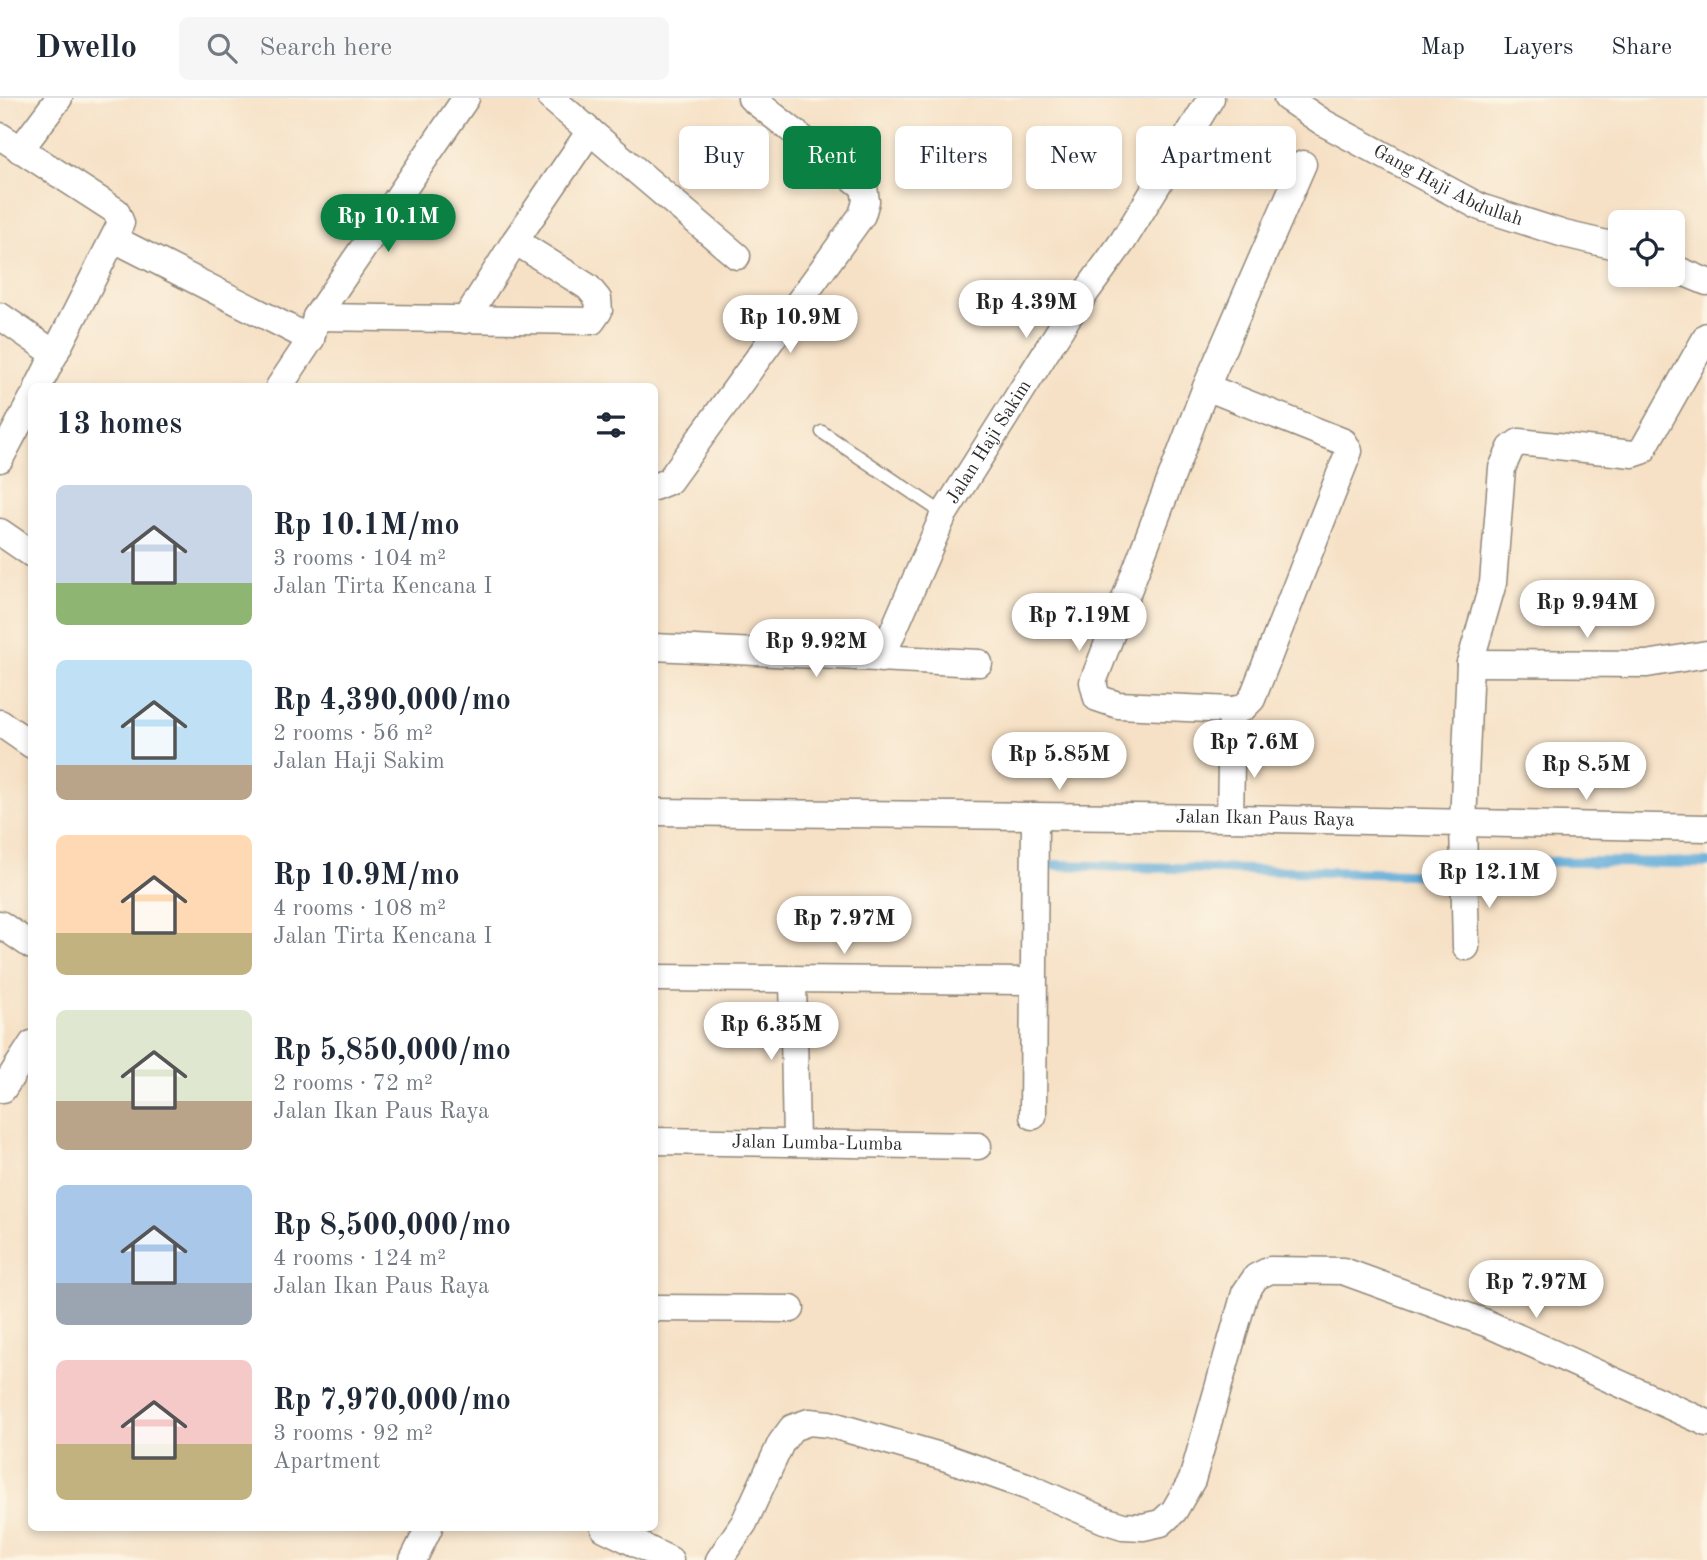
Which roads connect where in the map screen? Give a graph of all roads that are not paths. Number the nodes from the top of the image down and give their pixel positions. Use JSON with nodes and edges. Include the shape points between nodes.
{"nodes":[{"id":1,"x":59,"y":98,"type":"edge"},
{"id":2,"x":466,"y":98,"type":"edge"},
{"id":3,"x":551,"y":98,"type":"edge"},
{"id":4,"x":751,"y":98,"type":"edge"},
{"id":5,"x":1211,"y":98,"type":"edge"},
{"id":6,"x":1287,"y":98,"type":"edge"},
{"id":7,"x":590,"y":131,"type":"junction"},
{"id":8,"x":10,"y":143,"type":"edge"},
{"id":9,"x":1303,"y":164,"type":"dead end"},
{"id":10,"x":114,"y":239,"type":"junction"},
{"id":11,"x":515,"y":241,"type":"junction"},
{"id":12,"x":1608,"y":244,"type":"edge"},
{"id":13,"x":737,"y":256,"type":"dead end"},
{"id":14,"x":1685,"y":273,"type":"edge"},
{"id":15,"x":1707,"y":282,"type":"edge"},
{"id":16,"x":0,"y":316,"type":"edge"},
{"id":17,"x":465,"y":320,"type":"junction"},
{"id":18,"x":313,"y":328,"type":"junction"},
{"id":19,"x":1707,"y":336,"type":"edge"},
{"id":20,"x":55,"y":354,"type":"junction"},
{"id":21,"x":40,"y":383,"type":"edge"},
{"id":22,"x":281,"y":383,"type":"edge"},
{"id":23,"x":1206,"y":387,"type":"junction"},
{"id":24,"x":28,"y":406,"type":"edge"},
{"id":25,"x":822,"y":432,"type":"dead end"},
{"id":26,"x":0,"y":459,"type":"edge"},
{"id":27,"x":658,"y":485,"type":"edge"},
{"id":28,"x":944,"y":514,"type":"junction"},
{"id":29,"x":0,"y":532,"type":"edge"},
{"id":30,"x":28,"y":551,"type":"edge"},
{"id":31,"x":658,"y":648,"type":"edge"},
{"id":32,"x":1707,"y":654,"type":"edge"},
{"id":33,"x":881,"y":659,"type":"junction"},
{"id":34,"x":979,"y":663,"type":"dead end"},
{"id":35,"x":1471,"y":663,"type":"junction"},
{"id":36,"x":1232,"y":710,"type":"junction"},
{"id":37,"x":0,"y":723,"type":"edge"},
{"id":38,"x":28,"y":742,"type":"edge"},
{"id":39,"x":658,"y":812,"type":"edge"},
{"id":40,"x":1035,"y":816,"type":"junction"},
{"id":41,"x":1230,"y":818,"type":"junction"},
{"id":42,"x":1707,"y":828,"type":"edge"},
{"id":43,"x":1464,"y":835,"type":"junction"},
{"id":44,"x":0,"y":924,"type":"edge"},
{"id":45,"x":28,"y":943,"type":"edge"},
{"id":46,"x":1466,"y":947,"type":"dead end"},
{"id":47,"x":658,"y":978,"type":"edge"},
{"id":48,"x":793,"y":979,"type":"junction"},
{"id":49,"x":1032,"y":981,"type":"junction"},
{"id":50,"x":28,"y":1050,"type":"edge"},
{"id":51,"x":0,"y":1089,"type":"edge"},
{"id":52,"x":1033,"y":1116,"type":"dead end"},
{"id":53,"x":658,"y":1142,"type":"edge"},
{"id":54,"x":796,"y":1143,"type":"junction"},
{"id":55,"x":978,"y":1146,"type":"dead end"},
{"id":56,"x":658,"y":1308,"type":"edge"},
{"id":57,"x":792,"y":1309,"type":"dead end"},
{"id":58,"x":1707,"y":1423,"type":"edge"},
{"id":59,"x":428,"y":1531,"type":"edge"},
{"id":60,"x":610,"y":1531,"type":"edge"},
{"id":61,"x":666,"y":1559,"type":"edge"},
{"id":62,"x":413,"y":1560,"type":"edge"},
{"id":63,"x":719,"y":1560,"type":"edge"}],
"edges":[{"from":1,"to":8,"type":"street"},
{"from":2,"to":18,"type":"street"},
{"from":3,"to":7,"type":"street"},
{"from":4,"to":27,"type":"street","via":[[864,187],[866,201],[862,215],[669,481]]},
{"from":5,"to":28,"type":"street","name":"Jalan Haji Sakim"},
{"from":6,"to":12,"type":"street","name":"Gang Haji Abdullah","via":[[1480,208]]},
{"from":7,"to":11,"type":"street"},
{"from":7,"to":13,"type":"street"},
{"from":8,"to":10,"type":"street","via":[[117,211],[121,223]]},
{"from":9,"to":23,"type":"street"},
{"from":10,"to":18,"type":"street"},
{"from":10,"to":20,"type":"street"},
{"from":11,"to":17,"type":"street"},
{"from":11,"to":17,"type":"street","via":[[588,287],[598,299],[599,311],[592,321]]},
{"from":14,"to":15,"type":"street"},
{"from":16,"to":20,"type":"street"},
{"from":17,"to":18,"type":"street"},
{"from":18,"to":22,"type":"street"},
{"from":19,"to":35,"type":"street","via":[[1642,452],[1519,442],[1511,448],[1502,468],[1493,583]]},
{"from":20,"to":21,"type":"street"},
{"from":23,"to":36,"type":"street","via":[[1344,442],[1349,451],[1252,699],[1243,708]]},
{"from":23,"to":36,"type":"street","via":[[1093,682],[1097,698],[1118,705]]},
{"from":24,"to":26,"type":"street"},
{"from":25,"to":28,"type":"lane"},
{"from":28,"to":33,"type":"street","name":"Jalan Haji Sakim"},
{"from":29,"to":30,"type":"street"},
{"from":31,"to":33,"type":"street"},
{"from":32,"to":35,"type":"street","via":[[1647,664]]},
{"from":33,"to":34,"type":"street"},
{"from":35,"to":43,"type":"street"},
{"from":36,"to":41,"type":"street"},
{"from":37,"to":38,"type":"street"},
{"from":39,"to":40,"type":"street","name":"Jalan Ikan Paus Raya"},
{"from":40,"to":41,"type":"street","name":"Jalan Ikan Paus Raya"},
{"from":40,"to":49,"type":"street"},
{"from":41,"to":43,"type":"street","name":"Jalan Ikan Paus Raya"},
{"from":42,"to":43,"type":"street","name":"Jalan Ikan Paus Raya"},
{"from":43,"to":46,"type":"street"},
{"from":44,"to":45,"type":"street"},
{"from":47,"to":48,"type":"street"},
{"from":48,"to":49,"type":"street"},
{"from":48,"to":54,"type":"street"},
{"from":49,"to":52,"type":"street"},
{"from":50,"to":51,"type":"street"},
{"from":53,"to":54,"type":"street","name":"Jalan Lumba-Lumba"},
{"from":54,"to":55,"type":"street","name":"Jalan Lumba-Lumba"},
{"from":56,"to":57,"type":"street"},
{"from":58,"to":63,"type":"street","via":[[1486,1323],[1343,1271],[1270,1270],[1256,1277],[1245,1293],[1192,1480],[1174,1511],[1161,1523],[1143,1527],[1104,1520],[947,1458],[809,1422],[792,1428],[781,1443],[744,1523]]},
{"from":59,"to":62,"type":"street"},
{"from":60,"to":61,"type":"street"}]}
